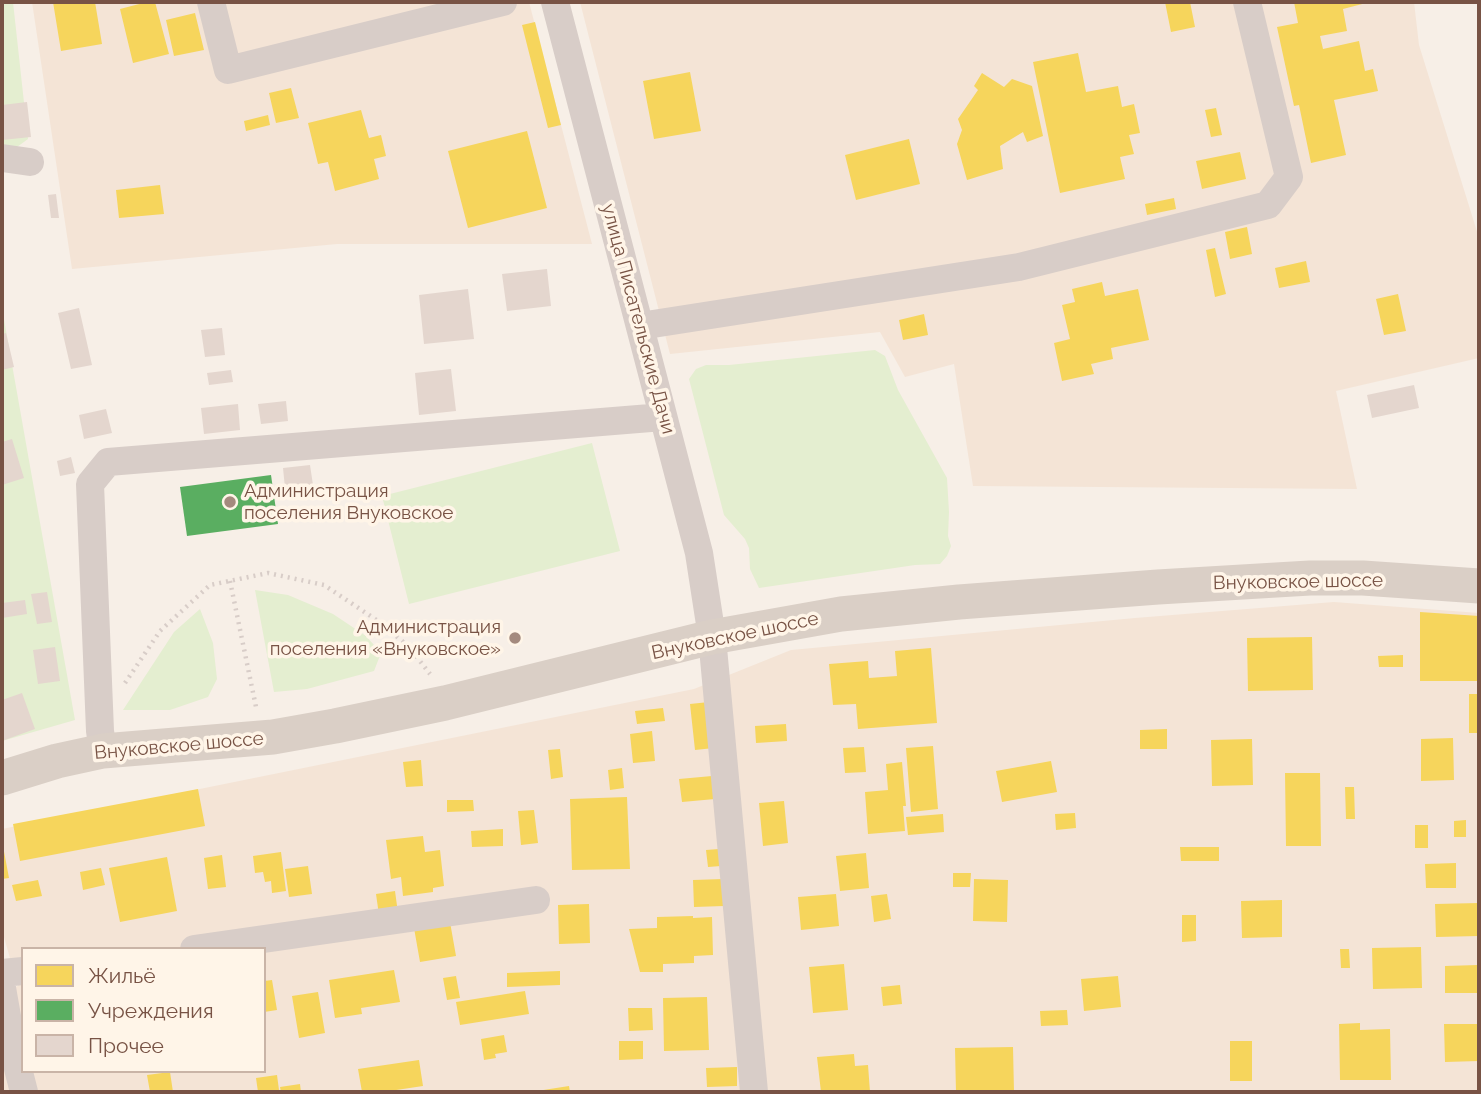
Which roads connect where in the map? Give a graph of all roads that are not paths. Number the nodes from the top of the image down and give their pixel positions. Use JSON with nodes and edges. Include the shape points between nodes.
{"nodes":[{"id":1,"x":211,"y":2,"type":"edge"},
{"id":2,"x":503,"y":2,"type":"edge"},
{"id":3,"x":555,"y":2,"type":"edge"},
{"id":4,"x":1247,"y":2,"type":"edge"},
{"id":5,"x":2,"y":158,"type":"edge"},
{"id":6,"x":30,"y":162,"type":"dead end"},
{"id":7,"x":640,"y":326,"type":"junction"},
{"id":8,"x":663,"y":417,"type":"junction"},
{"id":9,"x":1479,"y":586,"type":"edge"},
{"id":10,"x":712,"y":637,"type":"junction"},
{"id":11,"x":103,"y":751,"type":"junction"},
{"id":12,"x":2,"y":778,"type":"edge"},
{"id":13,"x":536,"y":900,"type":"dead end"},
{"id":14,"x":208,"y":947,"type":"edge"},
{"id":15,"x":21,"y":971,"type":"edge"},
{"id":16,"x":2,"y":973,"type":"edge"},
{"id":17,"x":2,"y":988,"type":"edge"},
{"id":18,"x":24,"y":1092,"type":"edge"},
{"id":19,"x":754,"y":1092,"type":"edge"}],
"edges":[{"from":1,"to":2,"type":"street","via":[[228,70]]},
{"from":3,"to":7,"type":"street","name":"улица Писательские Дачи"},
{"from":4,"to":7,"type":"street","via":[[1289,177],[1268,205],[1019,267]]},
{"from":5,"to":6,"type":"street"},
{"from":7,"to":8,"type":"street","name":"улица Писательские Дачи"},
{"from":8,"to":10,"type":"street","name":"улица Писательские Дачи","via":[[699,553]]},
{"from":8,"to":11,"type":"street","via":[[108,462],[90,484]]},
{"from":9,"to":10,"type":"main road","name":"Внуковское шоссе","via":[[1310,578],[1158,587],[842,614]]},
{"from":10,"to":11,"type":"main road","name":"Внуковское шоссе","via":[[445,703],[273,737]]},
{"from":10,"to":19,"type":"street","name":"улица Писательские Дачи"},
{"from":11,"to":12,"type":"main road","name":"Внуковское шоссе"},
{"from":13,"to":14,"type":"street"},
{"from":15,"to":16,"type":"street"},
{"from":17,"to":18,"type":"street"}]}
